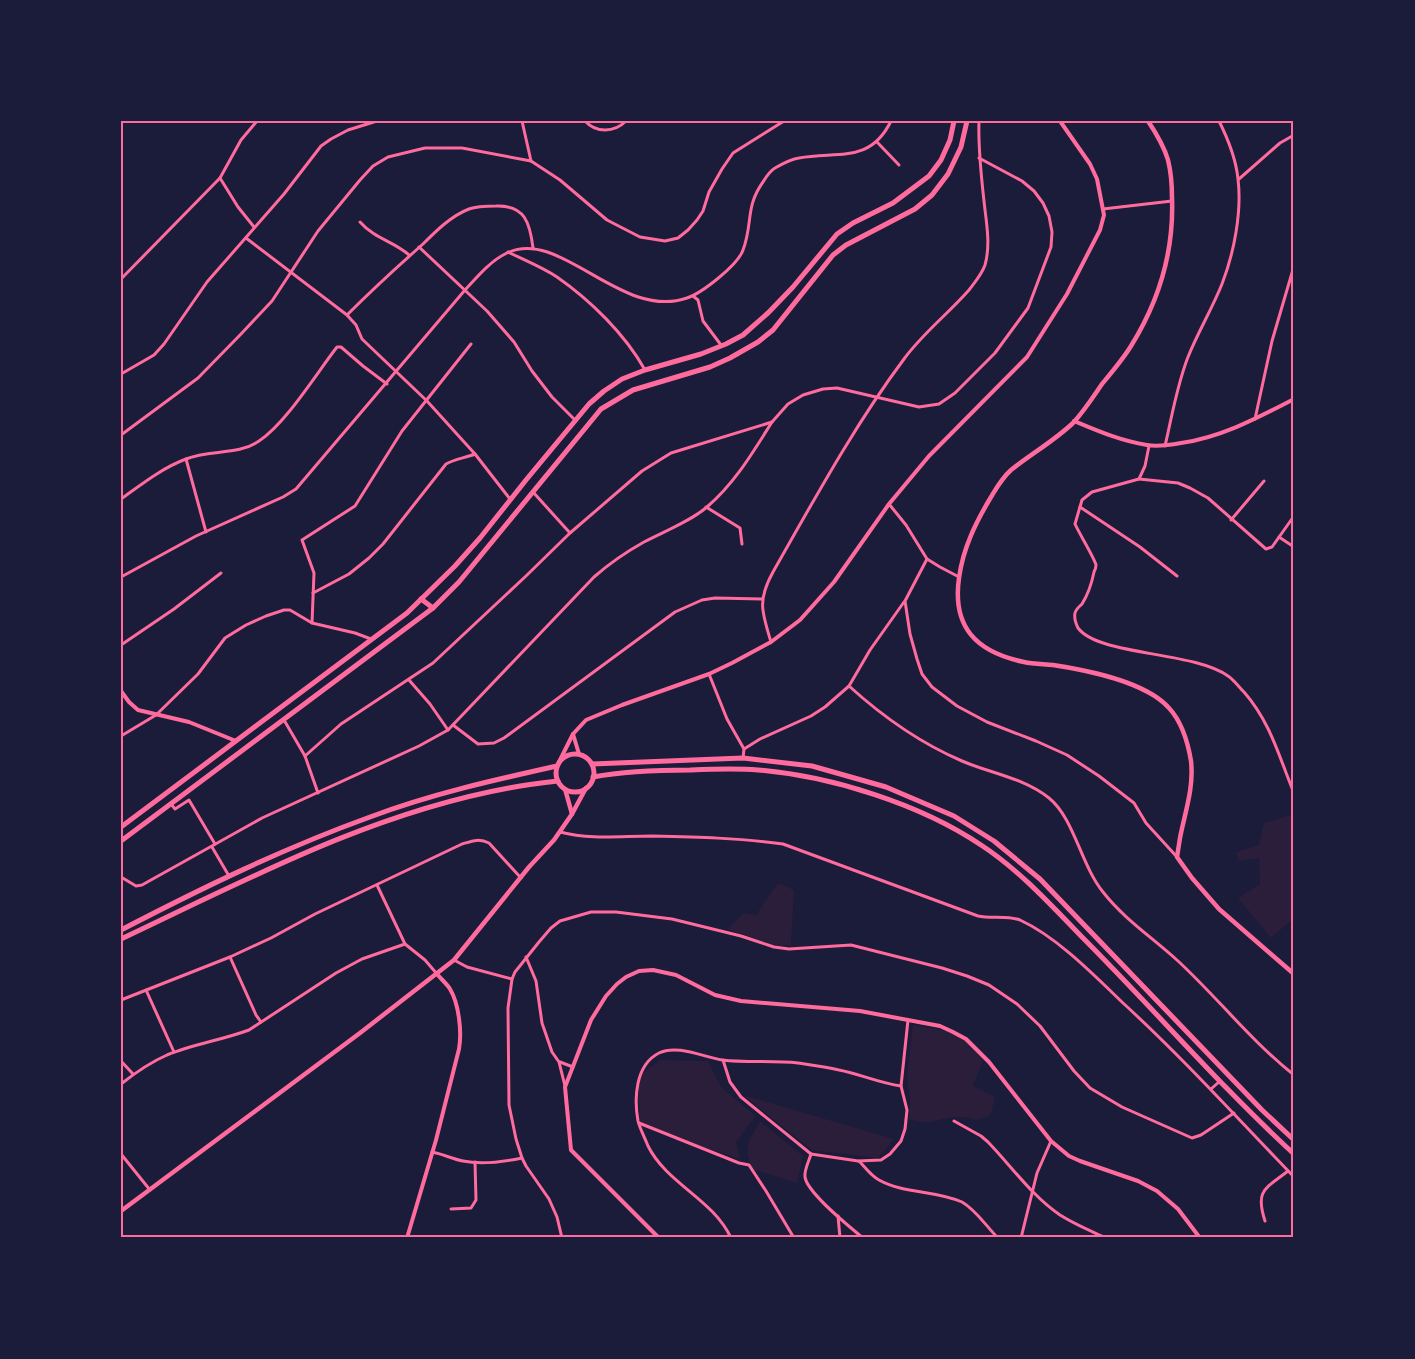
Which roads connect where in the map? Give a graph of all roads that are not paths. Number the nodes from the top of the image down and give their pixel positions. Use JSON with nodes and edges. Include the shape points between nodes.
{"nodes":[{"id":1,"x":257,"y":121,"type":"edge"},
{"id":2,"x":377,"y":121,"type":"edge"},
{"id":3,"x":522,"y":121,"type":"edge"},
{"id":4,"x":585,"y":121,"type":"edge"},
{"id":5,"x":626,"y":121,"type":"edge"},
{"id":6,"x":784,"y":121,"type":"edge"},
{"id":7,"x":891,"y":121,"type":"edge"},
{"id":8,"x":954,"y":121,"type":"edge"},
{"id":9,"x":967,"y":121,"type":"edge"},
{"id":10,"x":979,"y":121,"type":"edge"},
{"id":11,"x":1060,"y":121,"type":"edge"},
{"id":12,"x":1148,"y":121,"type":"edge"},
{"id":13,"x":1219,"y":121,"type":"edge"},
{"id":14,"x":1294,"y":135,"type":"edge"},
{"id":15,"x":877,"y":142,"type":"junction"},
{"id":16,"x":979,"y":158,"type":"junction"},
{"id":17,"x":531,"y":161,"type":"junction"},
{"id":18,"x":899,"y":164,"type":"dead end"},
{"id":19,"x":220,"y":178,"type":"junction"},
{"id":20,"x":1238,"y":179,"type":"junction"},
{"id":21,"x":1172,"y":201,"type":"junction"},
{"id":22,"x":1103,"y":209,"type":"junction"},
{"id":23,"x":360,"y":222,"type":"dead end"},
{"id":24,"x":254,"y":227,"type":"junction"},
{"id":25,"x":246,"y":238,"type":"junction"},
{"id":26,"x":419,"y":247,"type":"junction"},
{"id":27,"x":533,"y":248,"type":"junction"},
{"id":28,"x":508,"y":252,"type":"junction"},
{"id":29,"x":409,"y":255,"type":"junction"},
{"id":30,"x":1293,"y":267,"type":"edge"},
{"id":31,"x":291,"y":273,"type":"junction"},
{"id":32,"x":121,"y":279,"type":"edge"},
{"id":33,"x":464,"y":290,"type":"junction"},
{"id":34,"x":693,"y":296,"type":"junction"},
{"id":35,"x":347,"y":315,"type":"junction"},
{"id":36,"x":471,"y":344,"type":"dead end"},
{"id":37,"x":721,"y":346,"type":"junction"},
{"id":38,"x":645,"y":370,"type":"junction"},
{"id":39,"x":397,"y":371,"type":"junction"},
{"id":40,"x":121,"y":374,"type":"edge"},
{"id":41,"x":386,"y":384,"type":"junction"},
{"id":42,"x":876,"y":397,"type":"junction"},
{"id":43,"x":1294,"y":399,"type":"edge"},
{"id":44,"x":427,"y":401,"type":"junction"},
{"id":45,"x":575,"y":420,"type":"junction"},
{"id":46,"x":1255,"y":420,"type":"junction"},
{"id":47,"x":1074,"y":421,"type":"junction"},
{"id":48,"x":772,"y":422,"type":"junction"},
{"id":49,"x":121,"y":436,"type":"edge"},
{"id":50,"x":1149,"y":446,"type":"junction"},
{"id":51,"x":1165,"y":446,"type":"junction"},
{"id":52,"x":475,"y":454,"type":"junction"},
{"id":53,"x":186,"y":459,"type":"junction"},
{"id":54,"x":1139,"y":479,"type":"junction"},
{"id":55,"x":1264,"y":481,"type":"dead end"},
{"id":56,"x":533,"y":492,"type":"junction"},
{"id":57,"x":121,"y":499,"type":"edge"},
{"id":58,"x":511,"y":499,"type":"junction"},
{"id":59,"x":889,"y":504,"type":"junction"},
{"id":60,"x":706,"y":507,"type":"junction"},
{"id":61,"x":1080,"y":507,"type":"junction"},
{"id":62,"x":1294,"y":516,"type":"edge"},
{"id":63,"x":1231,"y":520,"type":"junction"},
{"id":64,"x":206,"y":532,"type":"junction"},
{"id":65,"x":570,"y":533,"type":"junction"},
{"id":66,"x":1279,"y":537,"type":"junction"},
{"id":67,"x":742,"y":544,"type":"dead end"},
{"id":68,"x":1294,"y":545,"type":"edge"},
{"id":69,"x":927,"y":558,"type":"junction"},
{"id":70,"x":222,"y":573,"type":"dead end"},
{"id":71,"x":1177,"y":576,"type":"dead end"},
{"id":72,"x":121,"y":577,"type":"edge"},
{"id":73,"x":959,"y":577,"type":"junction"},
{"id":74,"x":312,"y":593,"type":"junction"},
{"id":75,"x":421,"y":599,"type":"junction"},
{"id":76,"x":762,"y":599,"type":"junction"},
{"id":77,"x":905,"y":601,"type":"junction"},
{"id":78,"x":433,"y":608,"type":"junction"},
{"id":79,"x":312,"y":623,"type":"junction"},
{"id":80,"x":371,"y":639,"type":"junction"},
{"id":81,"x":771,"y":642,"type":"junction"},
{"id":82,"x":121,"y":645,"type":"edge"},
{"id":83,"x":709,"y":674,"type":"junction"},
{"id":84,"x":409,"y":680,"type":"junction"},
{"id":85,"x":849,"y":686,"type":"junction"},
{"id":86,"x":121,"y":692,"type":"edge"},
{"id":87,"x":156,"y":715,"type":"junction"},
{"id":88,"x":284,"y":720,"type":"junction"},
{"id":89,"x":454,"y":725,"type":"junction"},
{"id":90,"x":448,"y":730,"type":"junction"},
{"id":91,"x":573,"y":734,"type":"junction"},
{"id":92,"x":121,"y":736,"type":"edge"},
{"id":93,"x":236,"y":741,"type":"junction"},
{"id":94,"x":744,"y":749,"type":"junction"},
{"id":95,"x":579,"y":754,"type":"junction"},
{"id":96,"x":305,"y":756,"type":"junction"},
{"id":97,"x":743,"y":758,"type":"junction"},
{"id":98,"x":558,"y":764,"type":"junction"},
{"id":99,"x":592,"y":764,"type":"junction"},
{"id":100,"x":593,"y":777,"type":"junction"},
{"id":101,"x":558,"y":781,"type":"junction"},
{"id":102,"x":586,"y":788,"type":"junction"},
{"id":103,"x":565,"y":789,"type":"junction"},
{"id":104,"x":318,"y":793,"type":"junction"},
{"id":105,"x":1294,"y":794,"type":"edge"},
{"id":106,"x":171,"y":804,"type":"junction"},
{"id":107,"x":572,"y":814,"type":"junction"},
{"id":108,"x":121,"y":827,"type":"edge"},
{"id":109,"x":560,"y":832,"type":"junction"},
{"id":110,"x":121,"y":840,"type":"edge"},
{"id":111,"x":214,"y":846,"type":"junction"},
{"id":112,"x":1008,"y":853,"type":"junction"},
{"id":113,"x":1177,"y":857,"type":"junction"},
{"id":114,"x":1002,"y":861,"type":"junction"},
{"id":115,"x":121,"y":877,"type":"edge"},
{"id":116,"x":229,"y":877,"type":"junction"},
{"id":117,"x":521,"y":878,"type":"junction"},
{"id":118,"x":377,"y":885,"type":"junction"},
{"id":119,"x":121,"y":930,"type":"edge"},
{"id":120,"x":121,"y":939,"type":"edge"},
{"id":121,"x":405,"y":944,"type":"junction"},
{"id":122,"x":230,"y":957,"type":"junction"},
{"id":123,"x":526,"y":957,"type":"junction"},
{"id":124,"x":454,"y":960,"type":"junction"},
{"id":125,"x":437,"y":974,"type":"junction"},
{"id":126,"x":1294,"y":974,"type":"edge"},
{"id":127,"x":512,"y":979,"type":"junction"},
{"id":128,"x":146,"y":990,"type":"junction"},
{"id":129,"x":121,"y":1000,"type":"edge"},
{"id":130,"x":908,"y":1020,"type":"junction"},
{"id":131,"x":261,"y":1022,"type":"junction"},
{"id":132,"x":174,"y":1052,"type":"junction"},
{"id":133,"x":723,"y":1060,"type":"junction"},
{"id":134,"x":121,"y":1061,"type":"edge"},
{"id":135,"x":559,"y":1062,"type":"junction"},
{"id":136,"x":573,"y":1067,"type":"junction"},
{"id":137,"x":133,"y":1074,"type":"junction"},
{"id":138,"x":1294,"y":1075,"type":"edge"},
{"id":139,"x":1220,"y":1081,"type":"junction"},
{"id":140,"x":121,"y":1084,"type":"edge"},
{"id":141,"x":901,"y":1086,"type":"junction"},
{"id":142,"x":565,"y":1087,"type":"junction"},
{"id":143,"x":1211,"y":1089,"type":"junction"},
{"id":144,"x":1234,"y":1113,"type":"junction"},
{"id":145,"x":954,"y":1121,"type":"dead end"},
{"id":146,"x":639,"y":1123,"type":"junction"},
{"id":147,"x":1294,"y":1140,"type":"edge"},
{"id":148,"x":1051,"y":1141,"type":"junction"},
{"id":149,"x":432,"y":1152,"type":"junction"},
{"id":150,"x":121,"y":1154,"type":"edge"},
{"id":151,"x":811,"y":1154,"type":"junction"},
{"id":152,"x":1294,"y":1154,"type":"edge"},
{"id":153,"x":522,"y":1158,"type":"junction"},
{"id":154,"x":858,"y":1161,"type":"junction"},
{"id":155,"x":475,"y":1162,"type":"junction"},
{"id":156,"x":1288,"y":1171,"type":"junction"},
{"id":157,"x":1294,"y":1177,"type":"edge"},
{"id":158,"x":150,"y":1191,"type":"junction"},
{"id":159,"x":1033,"y":1192,"type":"junction"},
{"id":160,"x":451,"y":1209,"type":"dead end"},
{"id":161,"x":121,"y":1211,"type":"edge"},
{"id":162,"x":838,"y":1216,"type":"junction"},
{"id":163,"x":1265,"y":1221,"type":"dead end"},
{"id":164,"x":408,"y":1238,"type":"edge"},
{"id":165,"x":562,"y":1238,"type":"edge"},
{"id":166,"x":659,"y":1238,"type":"edge"},
{"id":167,"x":731,"y":1238,"type":"edge"},
{"id":168,"x":794,"y":1238,"type":"edge"},
{"id":169,"x":840,"y":1238,"type":"edge"},
{"id":170,"x":863,"y":1238,"type":"edge"},
{"id":171,"x":998,"y":1238,"type":"edge"},
{"id":172,"x":1021,"y":1238,"type":"edge"},
{"id":173,"x":1106,"y":1238,"type":"edge"},
{"id":174,"x":1200,"y":1238,"type":"edge"}],
"edges":[{"from":1,"to":19,"type":"street","via":[[241,140]]},
{"from":2,"to":24,"type":"street","via":[[348,130],[321,146]]},
{"from":3,"to":17,"type":"street"},
{"from":4,"to":5,"type":"street","via":[[600,130],[619,127]]},
{"from":6,"to":17,"type":"street","via":[[733,153],[709,192],[704,211],[678,238],[665,241],[640,237],[607,220],[560,180]]},
{"from":7,"to":15,"type":"street"},
{"from":8,"to":37,"type":"main road","via":[[941,160],[928,176],[893,203],[837,234],[768,313],[743,335]]},
{"from":9,"to":56,"type":"main road","via":[[961,147],[948,174],[915,209],[833,255],[773,330],[758,342],[710,367],[633,390],[601,409]]},
{"from":10,"to":16,"type":"street"},
{"from":11,"to":22,"type":"street","via":[[1097,178]]},
{"from":12,"to":21,"type":"main road","via":[[1168,160]]},
{"from":13,"to":20,"type":"street"},
{"from":14,"to":20,"type":"street"},
{"from":15,"to":18,"type":"street"},
{"from":15,"to":34,"type":"street","via":[[851,155],[800,158],[773,169],[752,199],[743,251],[738,260]]},
{"from":16,"to":42,"type":"street","via":[[988,236],[984,267],[954,307],[906,356]]},
{"from":16,"to":42,"type":"street","via":[[1028,186],[1043,202],[1049,216],[1051,247],[1033,298],[995,353],[955,393],[939,404],[918,407]]},
{"from":17,"to":31,"type":"street","via":[[462,148],[425,148],[388,157],[373,166],[360,180],[318,231]]},
{"from":19,"to":24,"type":"street"},
{"from":19,"to":32,"type":"street"},
{"from":20,"to":51,"type":"street","via":[[1230,262],[1182,374]]},
{"from":21,"to":22,"type":"street"},
{"from":21,"to":47,"type":"main road","via":[[1169,250],[1152,306],[1131,346]]},
{"from":22,"to":59,"type":"street","via":[[1100,230],[1031,351],[958,425]]},
{"from":23,"to":29,"type":"street","via":[[372,234],[395,244]]},
{"from":24,"to":25,"type":"street"},
{"from":25,"to":31,"type":"street"},
{"from":25,"to":40,"type":"street","via":[[207,282],[154,355]]},
{"from":26,"to":27,"type":"street","via":[[468,209],[503,206],[518,210],[526,217]]},
{"from":26,"to":29,"type":"street"},
{"from":26,"to":33,"type":"street"},
{"from":27,"to":28,"type":"street"},
{"from":27,"to":34,"type":"street","via":[[646,300],[674,301]]},
{"from":28,"to":33,"type":"street"},
{"from":28,"to":38,"type":"street","via":[[556,276],[596,309]]},
{"from":29,"to":35,"type":"street"},
{"from":30,"to":46,"type":"street","via":[[1272,341]]},
{"from":31,"to":35,"type":"street"},
{"from":31,"to":49,"type":"street","via":[[272,301],[198,378]]},
{"from":33,"to":39,"type":"street"},
{"from":33,"to":45,"type":"street","via":[[487,310],[552,397]]},
{"from":34,"to":37,"type":"street","via":[[698,300],[703,321]]},
{"from":35,"to":39,"type":"street","via":[[356,324],[362,338]]},
{"from":36,"to":44,"type":"street"},
{"from":37,"to":38,"type":"main road"},
{"from":38,"to":45,"type":"main road","via":[[604,391]]},
{"from":39,"to":41,"type":"street"},
{"from":39,"to":44,"type":"street"},
{"from":41,"to":53,"type":"street","via":[[337,347],[289,411],[259,442]]},
{"from":41,"to":64,"type":"street","via":[[296,490]]},
{"from":42,"to":48,"type":"street","via":[[836,388],[823,389],[788,404]]},
{"from":42,"to":76,"type":"street","via":[[773,572]]},
{"from":43,"to":46,"type":"street"},
{"from":44,"to":52,"type":"street"},
{"from":44,"to":74,"type":"street","via":[[402,431],[355,506],[302,540],[314,573]]},
{"from":45,"to":58,"type":"main road"},
{"from":46,"to":51,"type":"street","via":[[1201,440]]},
{"from":47,"to":50,"type":"street","via":[[1107,435]]},
{"from":47,"to":73,"type":"main road","via":[[1002,479],[970,533]]},
{"from":48,"to":60,"type":"street","via":[[736,476]]},
{"from":48,"to":65,"type":"street","via":[[670,453],[642,470]]},
{"from":50,"to":51,"type":"street"},
{"from":50,"to":54,"type":"street"},
{"from":52,"to":58,"type":"street"},
{"from":52,"to":74,"type":"street","via":[[446,464],[370,558],[349,574]]},
{"from":53,"to":57,"type":"street"},
{"from":53,"to":64,"type":"street"},
{"from":54,"to":61,"type":"street","via":[[1092,492],[1082,500]]},
{"from":54,"to":63,"type":"street","via":[[1178,483],[1190,488],[1208,498]]},
{"from":55,"to":63,"type":"street"},
{"from":56,"to":65,"type":"street"},
{"from":56,"to":78,"type":"main road","via":[[459,582]]},
{"from":58,"to":75,"type":"main road","via":[[480,538]]},
{"from":59,"to":69,"type":"street"},
{"from":59,"to":81,"type":"street","via":[[814,606]]},
{"from":60,"to":67,"type":"street","via":[[740,528]]},
{"from":60,"to":89,"type":"street","via":[[609,564]]},
{"from":61,"to":71,"type":"street"},
{"from":61,"to":105,"type":"street","via":[[1075,524],[1096,564],[1076,611],[1078,627],[1095,639],[1126,649],[1193,661],[1229,676],[1263,718],[1276,743]]},
{"from":62,"to":66,"type":"street"},
{"from":63,"to":66,"type":"street","via":[[1266,549],[1272,547]]},
{"from":64,"to":72,"type":"street"},
{"from":65,"to":84,"type":"street","via":[[433,663]]},
{"from":66,"to":68,"type":"street"},
{"from":69,"to":73,"type":"street"},
{"from":69,"to":77,"type":"street"},
{"from":70,"to":82,"type":"street"},
{"from":73,"to":113,"type":"main road","via":[[958,604],[962,621],[970,635],[990,650],[1024,662],[1109,678],[1147,692],[1170,708],[1182,729],[1191,762],[1189,799]]},
{"from":74,"to":79,"type":"street"},
{"from":75,"to":78,"type":"main road"},
{"from":75,"to":80,"type":"main road"},
{"from":76,"to":81,"type":"street"},
{"from":76,"to":89,"type":"street","via":[[714,598],[675,612],[566,694],[494,743],[478,744]]},
{"from":77,"to":85,"type":"street"},
{"from":77,"to":113,"type":"street","via":[[917,660],[922,674],[932,686],[957,706],[1066,755],[1099,776],[1134,803],[1146,823]]},
{"from":78,"to":88,"type":"main road"},
{"from":79,"to":80,"type":"street"},
{"from":79,"to":87,"type":"street","via":[[290,610],[284,610],[239,629],[225,638],[198,674]]},
{"from":80,"to":93,"type":"main road"},
{"from":81,"to":83,"type":"street"},
{"from":83,"to":91,"type":"street","via":[[594,716]]},
{"from":83,"to":94,"type":"street","via":[[727,719]]},
{"from":84,"to":90,"type":"street"},
{"from":84,"to":96,"type":"street","via":[[341,724]]},
{"from":85,"to":94,"type":"street","via":[[811,716]]},
{"from":85,"to":138,"type":"street","via":[[917,738],[961,760],[1018,781],[1049,798],[1062,812],[1103,892]]},
{"from":86,"to":87,"type":"street","via":[[138,710]]},
{"from":87,"to":92,"type":"street"},
{"from":87,"to":93,"type":"street","via":[[189,722]]},
{"from":88,"to":96,"type":"street"},
{"from":88,"to":106,"type":"main road"},
{"from":89,"to":90,"type":"street"},
{"from":90,"to":104,"type":"street"},
{"from":91,"to":95,"type":"street"},
{"from":91,"to":98,"type":"street"},
{"from":93,"to":108,"type":"main road"},
{"from":94,"to":97,"type":"street"},
{"from":95,"to":98,"type":"main road","via":[[568,755]]},
{"from":95,"to":99,"type":"main road"},
{"from":96,"to":104,"type":"street"},
{"from":97,"to":99,"type":"main road"},
{"from":97,"to":112,"type":"main road","via":[[812,766],[886,787],[954,816]]},
{"from":98,"to":101,"type":"main road"},
{"from":98,"to":116,"type":"main road","via":[[469,786],[371,816],[280,852]]},
{"from":99,"to":100,"type":"main road"},
{"from":100,"to":102,"type":"main road"},
{"from":100,"to":114,"type":"main road","via":[[662,770],[730,769],[779,773],[839,784],[914,810],[981,845]]},
{"from":101,"to":103,"type":"main road"},
{"from":101,"to":120,"type":"main road","via":[[509,788],[380,824],[300,855]]},
{"from":102,"to":103,"type":"main road","via":[[576,792]]},
{"from":102,"to":107,"type":"main road"},
{"from":103,"to":107,"type":"main road"},
{"from":104,"to":111,"type":"street","via":[[262,818]]},
{"from":106,"to":110,"type":"main road"},
{"from":106,"to":111,"type":"street","via":[[174,809],[189,800]]},
{"from":107,"to":109,"type":"main road"},
{"from":109,"to":117,"type":"main road"},
{"from":109,"to":143,"type":"street","via":[[580,837],[678,837],[783,844],[978,916],[1017,919],[1040,931],[1066,951],[1146,1023]]},
{"from":111,"to":115,"type":"street","via":[[142,886]]},
{"from":111,"to":116,"type":"street"},
{"from":112,"to":114,"type":"main road"},
{"from":112,"to":147,"type":"main road","via":[[1040,880]]},
{"from":113,"to":126,"type":"main road","via":[[1219,909]]},
{"from":114,"to":139,"type":"main road","via":[[1048,902]]},
{"from":116,"to":119,"type":"main road"},
{"from":117,"to":118,"type":"street","via":[[489,843],[474,840]]},
{"from":117,"to":124,"type":"main road"},
{"from":118,"to":121,"type":"street"},
{"from":118,"to":122,"type":"street"},
{"from":121,"to":125,"type":"street"},
{"from":121,"to":131,"type":"street","via":[[336,973]]},
{"from":122,"to":128,"type":"street"},
{"from":122,"to":131,"type":"street"},
{"from":123,"to":127,"type":"street"},
{"from":123,"to":135,"type":"street","via":[[536,981],[542,1023]]},
{"from":123,"to":144,"type":"street","via":[[560,921],[591,912],[664,918],[789,949],[851,945],[942,968],[990,985],[1040,1026],[1090,1088],[1122,1107],[1186,1136],[1201,1135]]},
{"from":124,"to":125,"type":"main road"},
{"from":124,"to":127,"type":"street","via":[[467,967]]},
{"from":125,"to":149,"type":"street","via":[[450,989],[461,1037]]},
{"from":125,"to":158,"type":"main road"},
{"from":127,"to":153,"type":"street","via":[[508,1008],[509,1105]]},
{"from":128,"to":129,"type":"street"},
{"from":128,"to":132,"type":"street"},
{"from":130,"to":136,"type":"street","via":[[830,1007],[741,1001],[715,996],[676,975],[639,971],[617,984],[606,996],[591,1020]]},
{"from":130,"to":141,"type":"street"},
{"from":130,"to":148,"type":"street","via":[[940,1026],[966,1039],[989,1062]]},
{"from":131,"to":132,"type":"street","via":[[233,1036]]},
{"from":132,"to":137,"type":"street"},
{"from":133,"to":141,"type":"street","via":[[796,1063]]},
{"from":133,"to":146,"type":"street","via":[[676,1050],[658,1054],[640,1073],[636,1102]]},
{"from":133,"to":151,"type":"street","via":[[730,1082],[741,1097]]},
{"from":134,"to":137,"type":"street"},
{"from":135,"to":136,"type":"street"},
{"from":135,"to":142,"type":"street"},
{"from":136,"to":142,"type":"street"},
{"from":137,"to":140,"type":"street"},
{"from":139,"to":143,"type":"street"},
{"from":139,"to":152,"type":"main road"},
{"from":141,"to":154,"type":"street","via":[[907,1110],[901,1141],[881,1160]]},
{"from":142,"to":166,"type":"street","via":[[571,1150]]},
{"from":143,"to":144,"type":"street"},
{"from":144,"to":156,"type":"street"},
{"from":145,"to":159,"type":"street","via":[[988,1142]]},
{"from":146,"to":167,"type":"street","via":[[649,1148],[664,1168],[711,1208]]},
{"from":146,"to":168,"type":"street","via":[[749,1166]]},
{"from":148,"to":159,"type":"street","via":[[1037,1173]]},
{"from":148,"to":174,"type":"street","via":[[1080,1161],[1138,1180],[1157,1190],[1178,1209]]},
{"from":149,"to":155,"type":"street"},
{"from":149,"to":164,"type":"street"},
{"from":150,"to":158,"type":"street"},
{"from":151,"to":154,"type":"street"},
{"from":151,"to":162,"type":"street","via":[[805,1174],[808,1185]]},
{"from":153,"to":155,"type":"street"},
{"from":153,"to":165,"type":"street","via":[[549,1200]]},
{"from":154,"to":171,"type":"street","via":[[878,1180],[906,1190],[962,1202]]},
{"from":155,"to":160,"type":"street","via":[[476,1200],[471,1208]]},
{"from":156,"to":157,"type":"street"},
{"from":156,"to":163,"type":"street","via":[[1266,1188],[1261,1197]]},
{"from":158,"to":161,"type":"main road"},
{"from":159,"to":172,"type":"street"},
{"from":159,"to":173,"type":"street","via":[[1079,1226]]},
{"from":162,"to":169,"type":"street"},
{"from":162,"to":170,"type":"street"}]}
